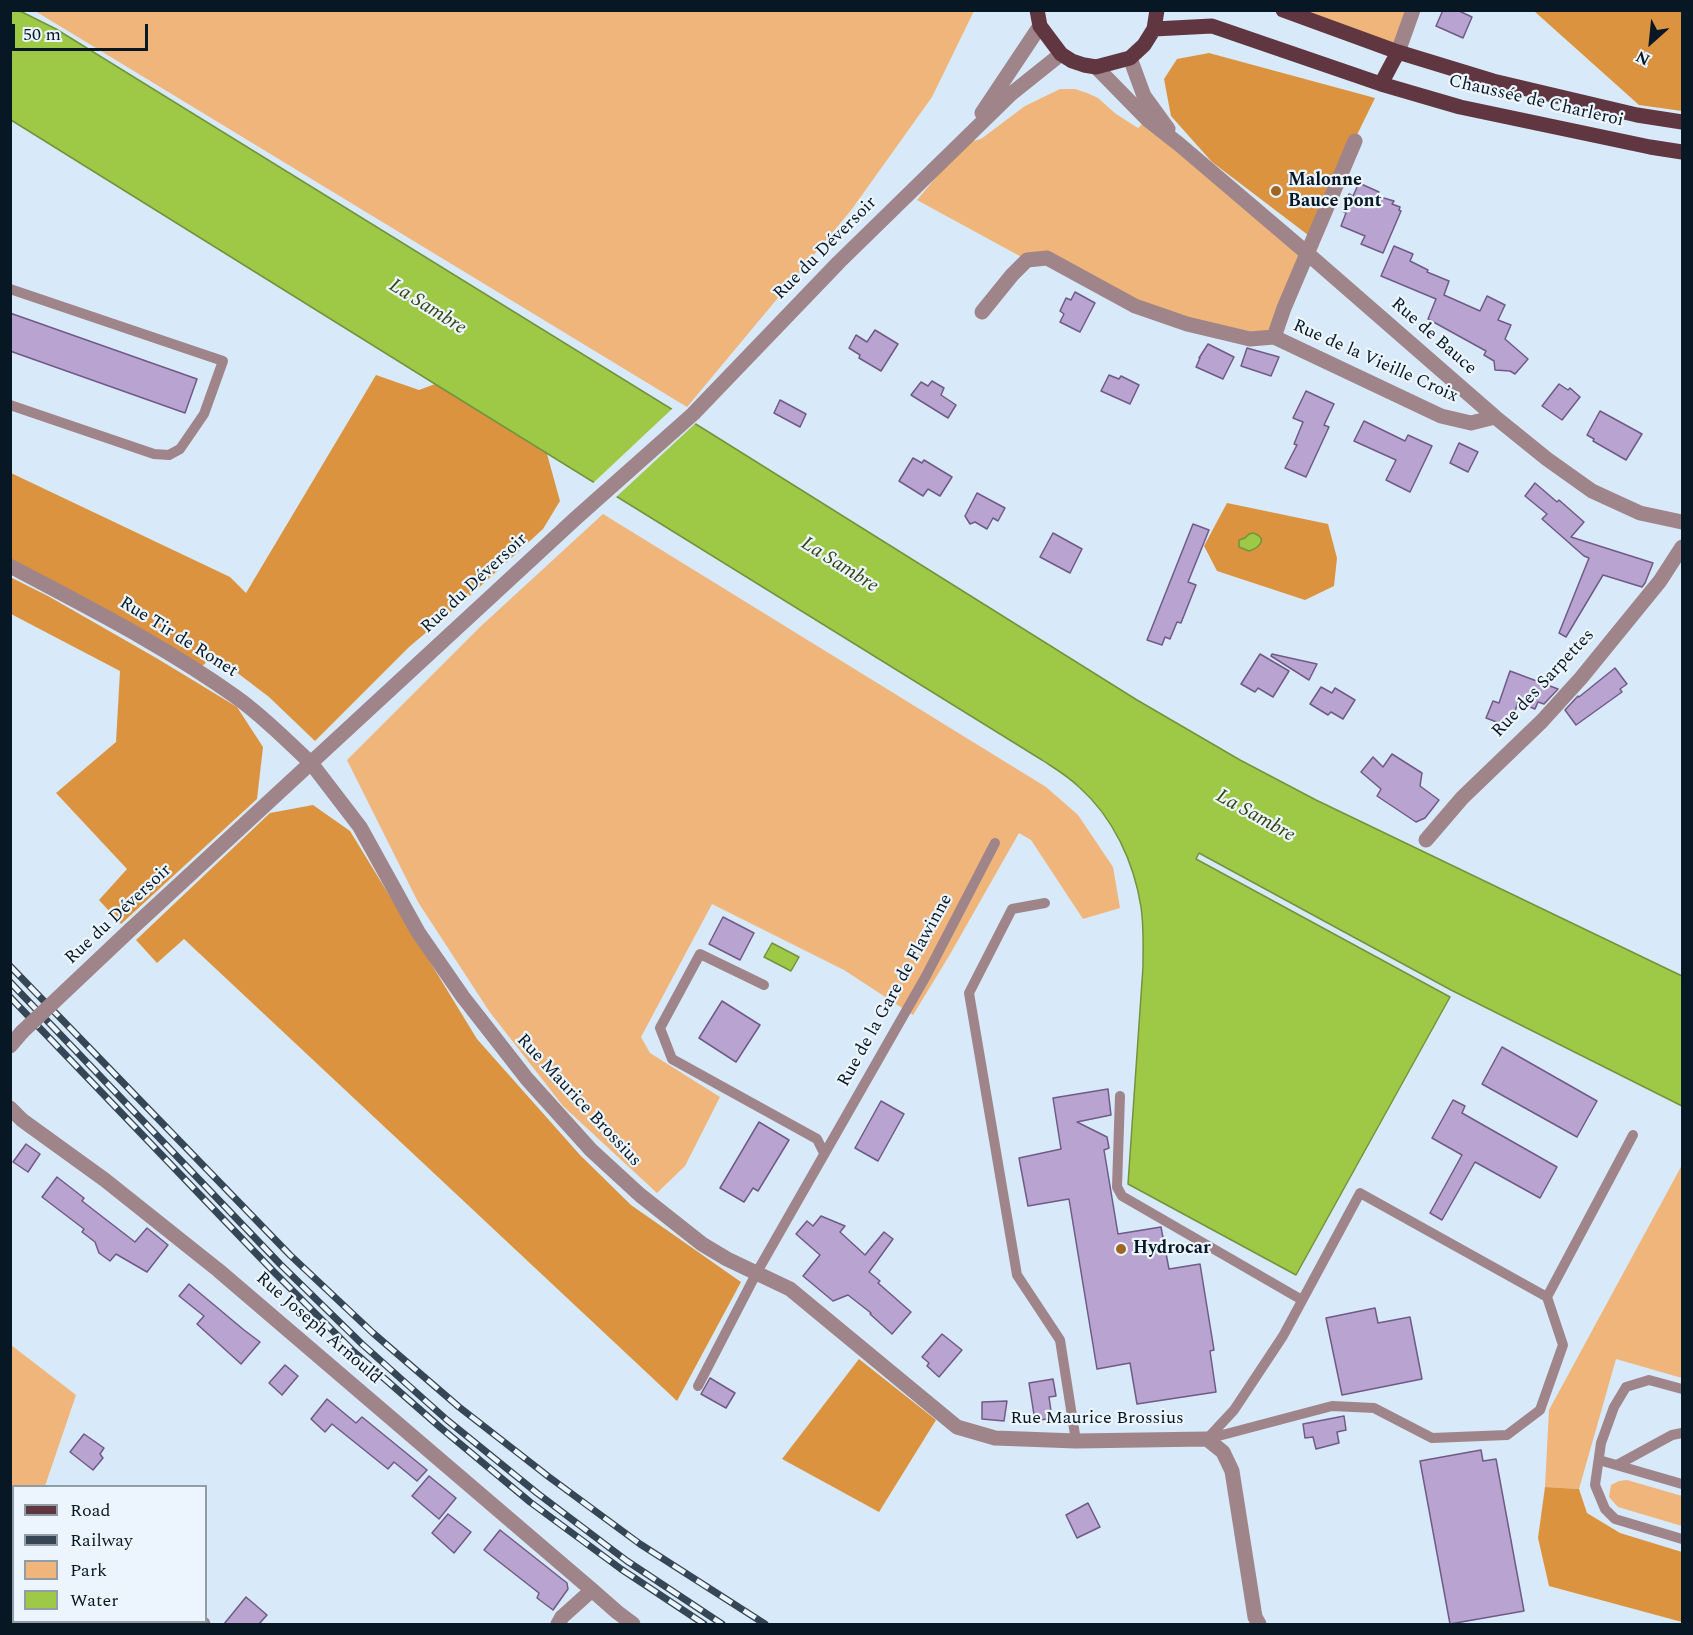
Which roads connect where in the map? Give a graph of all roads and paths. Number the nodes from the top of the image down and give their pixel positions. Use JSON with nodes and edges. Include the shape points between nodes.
{"nodes":[{"id":1,"x":1037,"y":10,"type":"edge"},
{"id":2,"x":1157,"y":10,"type":"edge"},
{"id":3,"x":1283,"y":10,"type":"edge"},
{"id":4,"x":1413,"y":10,"type":"edge"},
{"id":5,"x":1040,"y":26,"type":"junction"},
{"id":6,"x":1154,"y":29,"type":"junction"},
{"id":7,"x":1398,"y":52,"type":"junction"},
{"id":8,"x":1061,"y":54,"type":"junction"},
{"id":9,"x":1130,"y":58,"type":"junction"},
{"id":10,"x":1096,"y":67,"type":"junction"},
{"id":11,"x":1382,"y":84,"type":"junction"},
{"id":12,"x":1683,"y":122,"type":"edge"},
{"id":13,"x":1355,"y":141,"type":"dead end"},
{"id":14,"x":960,"y":145,"type":"junction"},
{"id":15,"x":1180,"y":145,"type":"junction"},
{"id":16,"x":1683,"y":152,"type":"edge"},
{"id":17,"x":1308,"y":254,"type":"junction"},
{"id":18,"x":10,"y":289,"type":"edge"},
{"id":19,"x":982,"y":312,"type":"dead end"},
{"id":20,"x":1274,"y":337,"type":"junction"},
{"id":21,"x":10,"y":405,"type":"edge"},
{"id":22,"x":1495,"y":417,"type":"junction"},
{"id":23,"x":1683,"y":522,"type":"edge"},
{"id":24,"x":1683,"y":547,"type":"edge"},
{"id":25,"x":10,"y":566,"type":"edge"},
{"id":26,"x":311,"y":764,"type":"junction"},
{"id":27,"x":1426,"y":840,"type":"dead end"},
{"id":28,"x":996,"y":843,"type":"dead end"},
{"id":29,"x":1044,"y":903,"type":"dead end"},
{"id":30,"x":764,"y":985,"type":"dead end"},
{"id":31,"x":10,"y":1046,"type":"edge"},
{"id":32,"x":1120,"y":1096,"type":"dead end"},
{"id":33,"x":10,"y":1107,"type":"edge"},
{"id":34,"x":1633,"y":1135,"type":"dead end"},
{"id":35,"x":824,"y":1153,"type":"junction"},
{"id":36,"x":757,"y":1272,"type":"junction"},
{"id":37,"x":1547,"y":1297,"type":"junction"},
{"id":38,"x":1302,"y":1300,"type":"junction"},
{"id":39,"x":698,"y":1386,"type":"dead end"},
{"id":40,"x":1683,"y":1389,"type":"edge"},
{"id":41,"x":1683,"y":1433,"type":"edge"},
{"id":42,"x":1207,"y":1439,"type":"junction"},
{"id":43,"x":1076,"y":1441,"type":"junction"},
{"id":44,"x":1599,"y":1460,"type":"junction"},
{"id":45,"x":1617,"y":1466,"type":"junction"},
{"id":46,"x":1683,"y":1484,"type":"edge"},
{"id":47,"x":1683,"y":1539,"type":"edge"},
{"id":48,"x":592,"y":1590,"type":"junction"},
{"id":49,"x":558,"y":1624,"type":"edge"},
{"id":50,"x":633,"y":1624,"type":"edge"},
{"id":51,"x":1259,"y":1624,"type":"edge"}],
"edges":[{"from":1,"to":5,"type":"main road"},
{"from":2,"to":6,"type":"main road"},
{"from":3,"to":7,"type":"main road","name":"Chaussée de Charleroi"},
{"from":4,"to":7,"type":"street"},
{"from":5,"to":8,"type":"main road"},
{"from":5,"to":14,"type":"street","name":"Rue du Déversoir"},
{"from":6,"to":9,"type":"main road"},
{"from":6,"to":11,"type":"main road","name":"Chaussée de Charleroi","via":[[1212,26]]},
{"from":7,"to":11,"type":"main road"},
{"from":7,"to":12,"type":"main road","name":"Chaussée de Charleroi","via":[[1493,81]]},
{"from":8,"to":10,"type":"main road"},
{"from":8,"to":14,"type":"street","name":"Rue du Déversoir","via":[[1011,94]]},
{"from":9,"to":10,"type":"main road"},
{"from":9,"to":15,"type":"street","name":"Rue de Bauce","via":[[1144,96]]},
{"from":10,"to":15,"type":"street","name":"Rue de Bauce","via":[[1147,119]]},
{"from":11,"to":16,"type":"main road","name":"Chaussée de Charleroi","via":[[1460,107]]},
{"from":13,"to":17,"type":"street","name":"Rue de la Vieille Croix"},
{"from":14,"to":26,"type":"street","name":"Rue du Déversoir","via":[[839,262],[693,414]]},
{"from":15,"to":17,"type":"street","name":"Rue de Bauce"},
{"from":17,"to":20,"type":"street","name":"Rue de la Vieille Croix"},
{"from":17,"to":22,"type":"street","name":"Rue de Bauce"},
{"from":18,"to":21,"type":"lane","via":[[223,361],[204,414],[180,449],[169,455],[154,454]]},
{"from":19,"to":20,"type":"street","name":"Rue de la Vieille Croix","via":[[1027,260],[1047,258],[1135,306],[1250,339]]},
{"from":20,"to":22,"type":"street","name":"Rue de la Vieille Croix","via":[[1441,416],[1471,423]]},
{"from":22,"to":23,"type":"street","name":"Rue de Bauce","via":[[1592,491],[1640,513]]},
{"from":24,"to":27,"type":"street","name":"Rue des Sarpettes","via":[[1581,678],[1462,798]]},
{"from":25,"to":26,"type":"street","name":"Rue Tir de Ronet","via":[[135,632],[205,676],[244,704]]},
{"from":26,"to":31,"type":"street","name":"Rue du Déversoir","bridge":true},
{"from":26,"to":36,"type":"street","name":"Rue Maurice Brossius","via":[[360,827],[418,932],[456,988],[527,1079],[591,1150],[640,1196],[702,1244]]},
{"from":28,"to":35,"type":"lane","name":"Rue de la Gare de Flawinne","via":[[926,976]]},
{"from":29,"to":43,"type":"lane","via":[[1012,909],[969,993],[1017,1275],[1060,1340]]},
{"from":30,"to":35,"type":"lane","via":[[700,954],[660,1028],[672,1059],[817,1139]]},
{"from":32,"to":38,"type":"lane","via":[[1117,1187],[1122,1196]]},
{"from":33,"to":48,"type":"street","name":"Rue Joseph Arnould","via":[[218,1270]]},
{"from":34,"to":37,"type":"lane"},
{"from":35,"to":36,"type":"lane","name":"Rue de la Gare de Flawinne"},
{"from":36,"to":39,"type":"lane","name":"Rue de la Gare de Flawinne"},
{"from":36,"to":43,"type":"street","name":"Rue Maurice Brossius","via":[[790,1289],[957,1427],[995,1437]]},
{"from":37,"to":38,"type":"lane","name":"Rue Maurice Brossius","via":[[1360,1193]]},
{"from":37,"to":42,"type":"lane","name":"Rue Maurice Brossius","via":[[1563,1346],[1540,1410],[1507,1435],[1432,1438],[1374,1408],[1332,1406]]},
{"from":38,"to":42,"type":"lane","name":"Rue Maurice Brossius","via":[[1234,1410]]},
{"from":40,"to":44,"type":"lane","via":[[1649,1380],[1626,1388],[1614,1407]]},
{"from":41,"to":45,"type":"lane","via":[[1672,1435]]},
{"from":42,"to":43,"type":"street","name":"Rue Maurice Brossius"},
{"from":42,"to":51,"type":"street","via":[[1223,1452],[1232,1471]]},
{"from":44,"to":45,"type":"lane"},
{"from":44,"to":47,"type":"lane","via":[[1595,1485],[1605,1509],[1615,1519]]},
{"from":45,"to":46,"type":"lane"},
{"from":48,"to":49,"type":"street"},
{"from":48,"to":50,"type":"street","name":"Rue Joseph Arnould"}]}
